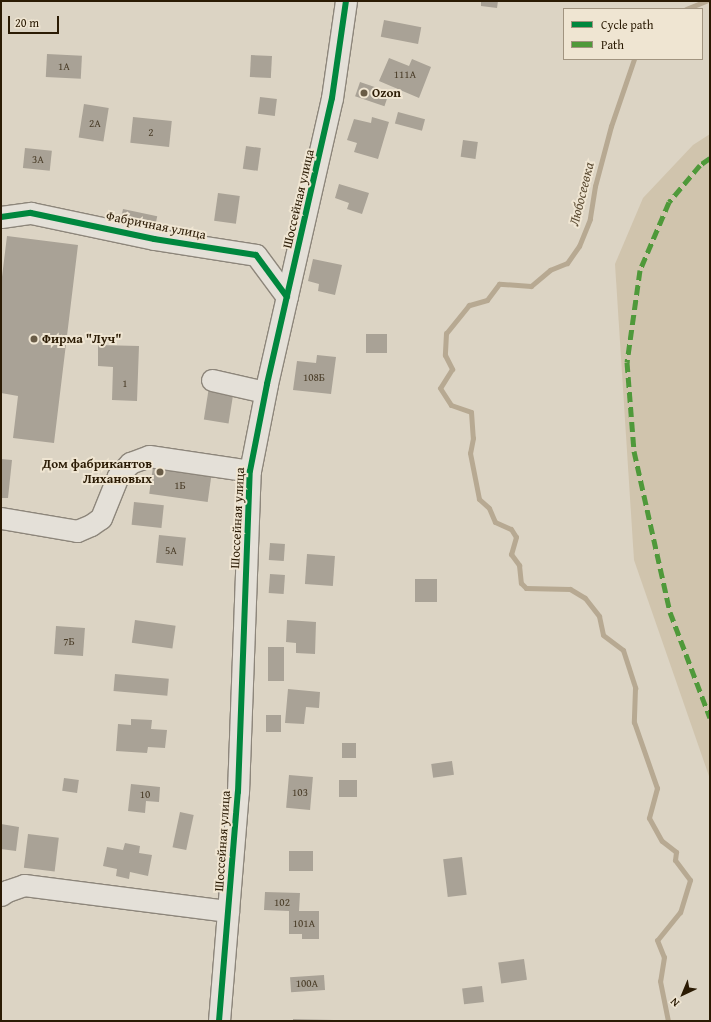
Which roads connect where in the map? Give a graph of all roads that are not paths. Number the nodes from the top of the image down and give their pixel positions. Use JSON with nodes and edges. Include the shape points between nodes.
{"nodes":[{"id":1,"x":346,"y":1,"type":"edge"},
{"id":2,"x":1,"y":217,"type":"edge"},
{"id":3,"x":286,"y":297,"type":"junction"},
{"id":4,"x":212,"y":380,"type":"dead end"},
{"id":5,"x":266,"y":392,"type":"junction"},
{"id":6,"x":250,"y":471,"type":"junction"},
{"id":7,"x":1,"y":518,"type":"edge"},
{"id":8,"x":1,"y":896,"type":"edge"},
{"id":9,"x":228,"y":911,"type":"junction"},
{"id":10,"x":219,"y":1021,"type":"edge"}],
"edges":[{"from":1,"to":3,"type":"street","name":"Шоссейная улица","via":[[332,98],[311,201]]},
{"from":2,"to":3,"type":"street","name":"Фабричная улица","via":[[31,213],[154,239],[256,255]]},
{"from":3,"to":5,"type":"street","name":"Шоссейная улица"},
{"from":4,"to":5,"type":"street"},
{"from":5,"to":6,"type":"street","name":"Шоссейная улица"},
{"from":6,"to":7,"type":"street","via":[[149,456],[130,463],[118,476],[100,518],[77,531]]},
{"from":6,"to":9,"type":"street","name":"Шоссейная улица","via":[[238,792]]},
{"from":8,"to":9,"type":"street","via":[[7,890],[24,885]]},
{"from":9,"to":10,"type":"street","name":"Шоссейная улица"}]}
